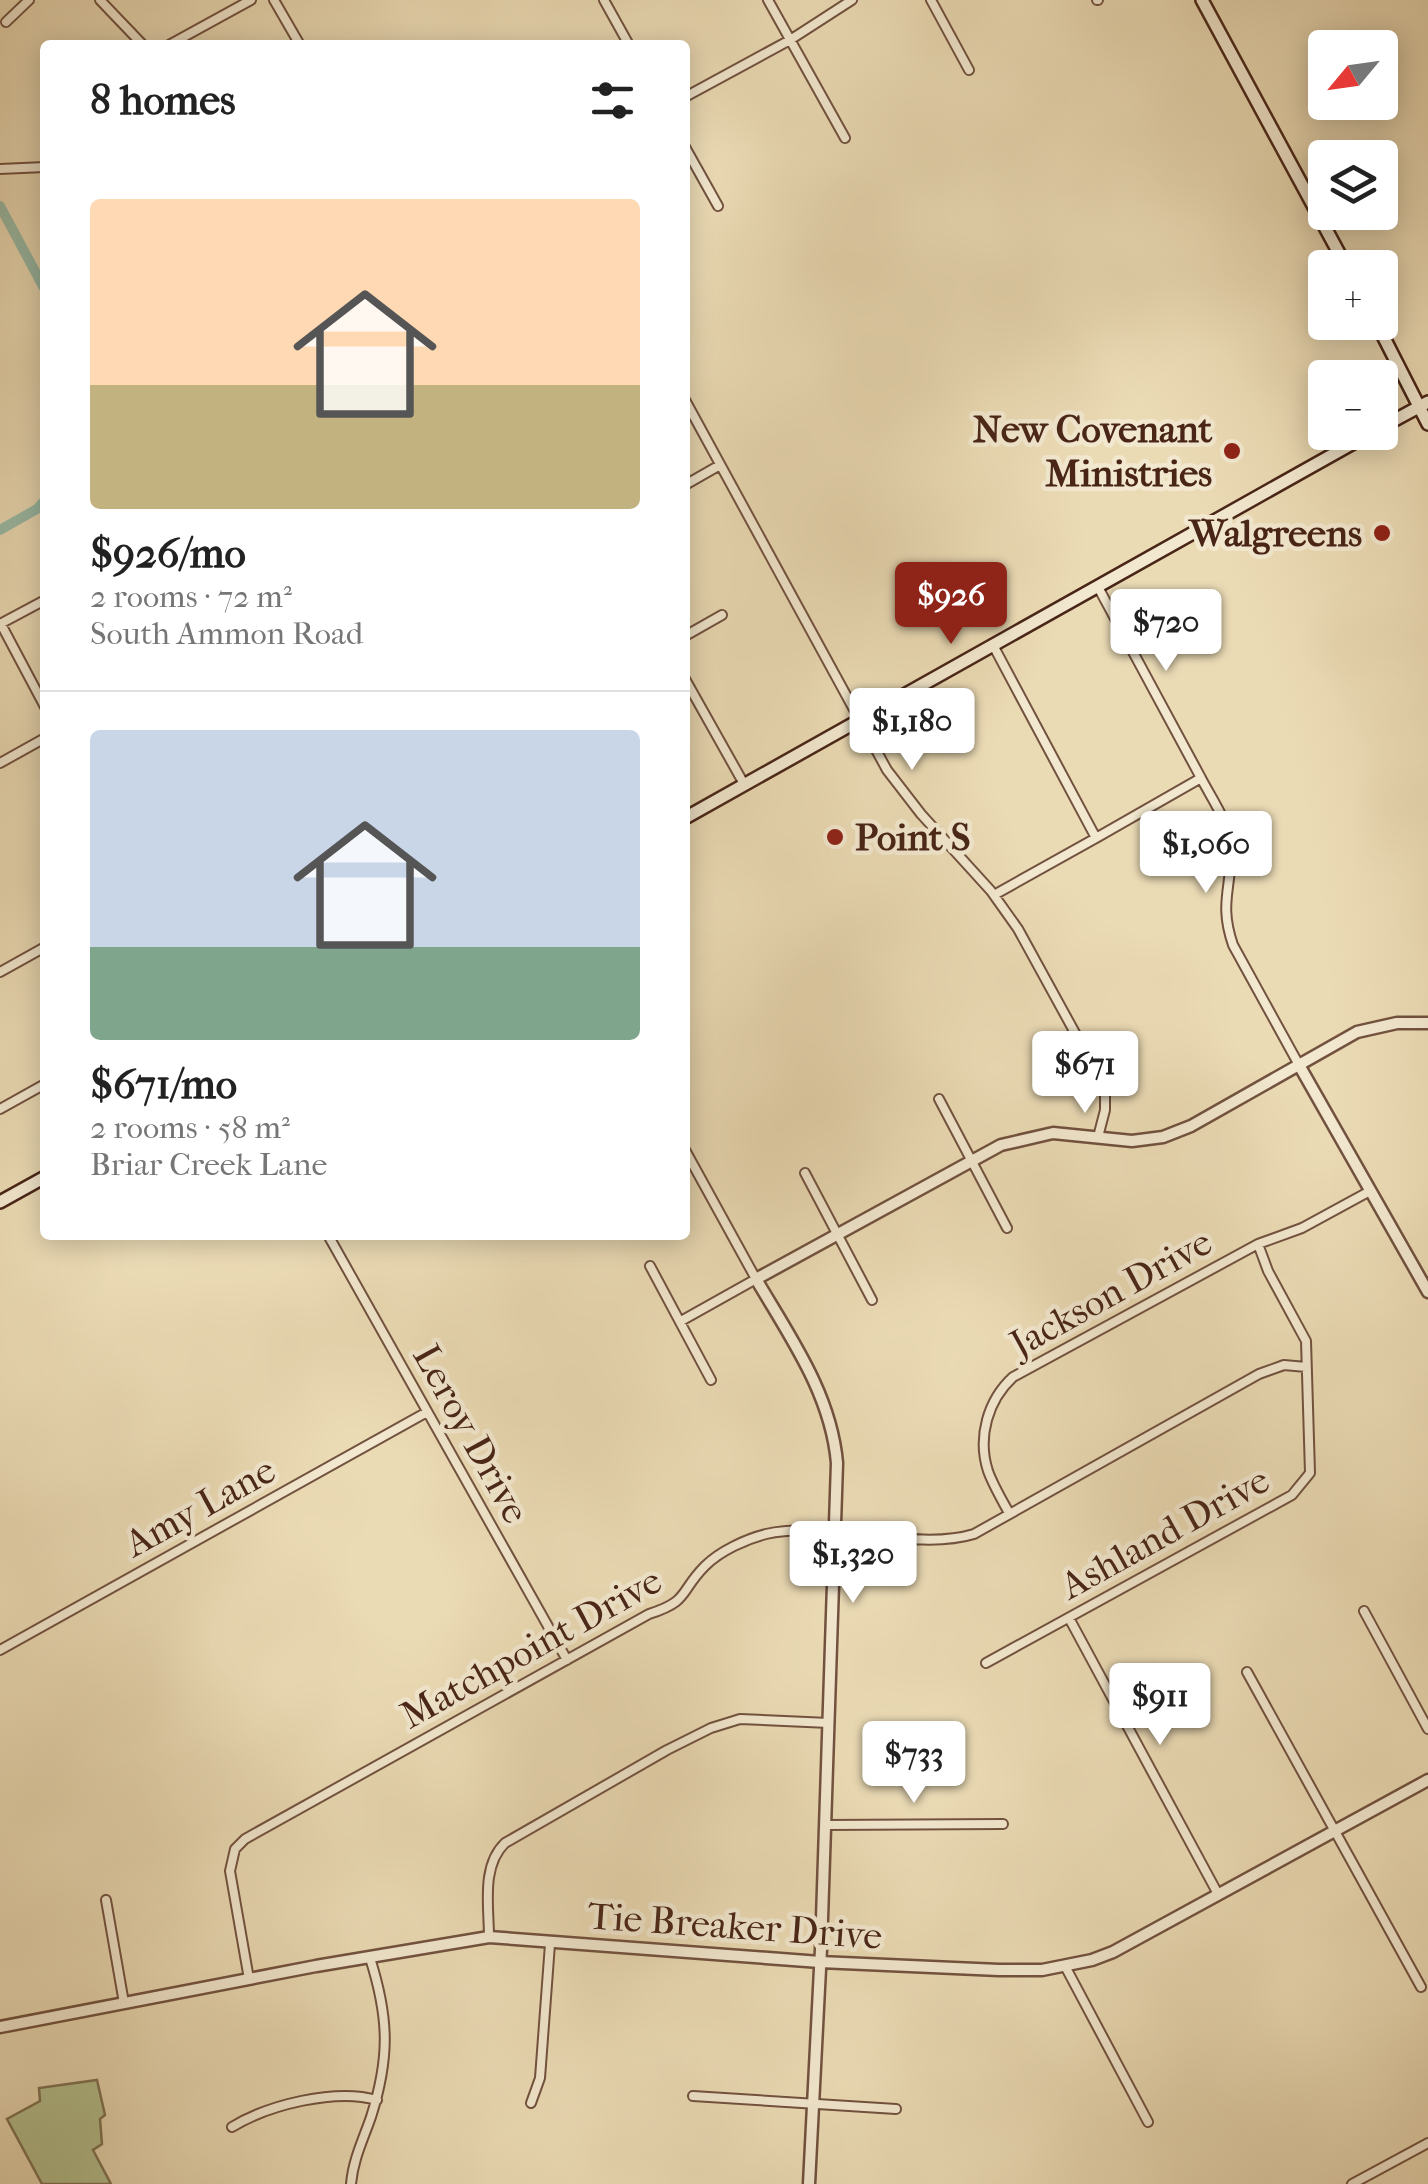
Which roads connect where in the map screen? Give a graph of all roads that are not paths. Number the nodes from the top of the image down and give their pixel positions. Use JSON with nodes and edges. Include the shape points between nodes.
{"nodes":[{"id":1,"x":29,"y":0,"type":"edge"},
{"id":2,"x":100,"y":0,"type":"edge"},
{"id":3,"x":251,"y":0,"type":"edge"},
{"id":4,"x":274,"y":0,"type":"edge"},
{"id":5,"x":604,"y":0,"type":"edge"},
{"id":6,"x":768,"y":0,"type":"edge"},
{"id":7,"x":852,"y":0,"type":"edge"},
{"id":8,"x":931,"y":0,"type":"edge"},
{"id":9,"x":1202,"y":0,"type":"edge"},
{"id":10,"x":6,"y":22,"type":"dead end"},
{"id":11,"x":138,"y":40,"type":"edge"},
{"id":12,"x":178,"y":40,"type":"edge"},
{"id":13,"x":298,"y":40,"type":"edge"},
{"id":14,"x":627,"y":40,"type":"edge"},
{"id":15,"x":790,"y":40,"type":"junction"},
{"id":16,"x":969,"y":70,"type":"dead end"},
{"id":17,"x":690,"y":94,"type":"edge"},
{"id":18,"x":845,"y":138,"type":"dead end"},
{"id":19,"x":690,"y":155,"type":"edge"},
{"id":20,"x":40,"y":166,"type":"edge"},
{"id":21,"x":0,"y":169,"type":"edge"},
{"id":22,"x":718,"y":206,"type":"dead end"},
{"id":23,"x":1338,"y":250,"type":"edge"},
{"id":24,"x":1386,"y":340,"type":"edge"},
{"id":25,"x":1423,"y":404,"type":"edge"},
{"id":26,"x":690,"y":409,"type":"edge"},
{"id":27,"x":1398,"y":418,"type":"edge"},
{"id":28,"x":1428,"y":424,"type":"edge"},
{"id":29,"x":1341,"y":450,"type":"edge"},
{"id":30,"x":720,"y":465,"type":"junction"},
{"id":31,"x":690,"y":482,"type":"edge"},
{"id":32,"x":1098,"y":587,"type":"junction"},
{"id":33,"x":40,"y":603,"type":"edge"},
{"id":34,"x":722,"y":616,"type":"dead end"},
{"id":35,"x":1,"y":624,"type":"edge"},
{"id":36,"x":690,"y":633,"type":"edge"},
{"id":37,"x":994,"y":646,"type":"junction"},
{"id":38,"x":690,"y":688,"type":"edge"},
{"id":39,"x":40,"y":698,"type":"edge"},
{"id":40,"x":858,"y":722,"type":"junction"},
{"id":41,"x":40,"y":741,"type":"edge"},
{"id":42,"x":0,"y":763,"type":"edge"},
{"id":43,"x":1201,"y":778,"type":"junction"},
{"id":44,"x":744,"y":784,"type":"junction"},
{"id":45,"x":690,"y":815,"type":"edge"},
{"id":46,"x":1096,"y":838,"type":"junction"},
{"id":47,"x":994,"y":896,"type":"junction"},
{"id":48,"x":40,"y":950,"type":"edge"},
{"id":49,"x":0,"y":972,"type":"edge"},
{"id":50,"x":1428,"y":1023,"type":"edge"},
{"id":51,"x":1299,"y":1065,"type":"junction"},
{"id":52,"x":40,"y":1087,"type":"edge"},
{"id":53,"x":939,"y":1099,"type":"dead end"},
{"id":54,"x":0,"y":1109,"type":"edge"},
{"id":55,"x":1098,"y":1138,"type":"junction"},
{"id":56,"x":690,"y":1159,"type":"edge"},
{"id":57,"x":971,"y":1161,"type":"junction"},
{"id":58,"x":805,"y":1173,"type":"dead end"},
{"id":59,"x":40,"y":1180,"type":"edge"},
{"id":60,"x":1370,"y":1191,"type":"junction"},
{"id":61,"x":0,"y":1202,"type":"edge"},
{"id":62,"x":1007,"y":1228,"type":"dead end"},
{"id":63,"x":838,"y":1234,"type":"junction"},
{"id":64,"x":331,"y":1240,"type":"edge"},
{"id":65,"x":1258,"y":1244,"type":"junction"},
{"id":66,"x":650,"y":1266,"type":"dead end"},
{"id":67,"x":756,"y":1279,"type":"junction"},
{"id":68,"x":1428,"y":1292,"type":"edge"},
{"id":69,"x":872,"y":1300,"type":"dead end"},
{"id":70,"x":681,"y":1321,"type":"junction"},
{"id":71,"x":1306,"y":1367,"type":"junction"},
{"id":72,"x":711,"y":1380,"type":"dead end"},
{"id":73,"x":428,"y":1412,"type":"junction"},
{"id":74,"x":1010,"y":1514,"type":"junction"},
{"id":75,"x":835,"y":1532,"type":"junction"},
{"id":76,"x":1364,"y":1611,"type":"dead end"},
{"id":77,"x":1068,"y":1618,"type":"junction"},
{"id":78,"x":0,"y":1650,"type":"edge"},
{"id":79,"x":567,"y":1660,"type":"junction"},
{"id":80,"x":986,"y":1663,"type":"dead end"},
{"id":81,"x":1247,"y":1672,"type":"dead end"},
{"id":82,"x":829,"y":1723,"type":"junction"},
{"id":83,"x":1428,"y":1729,"type":"edge"},
{"id":84,"x":1428,"y":1780,"type":"edge"},
{"id":85,"x":825,"y":1824,"type":"junction"},
{"id":86,"x":1003,"y":1824,"type":"dead end"},
{"id":87,"x":1334,"y":1831,"type":"junction"},
{"id":88,"x":1218,"y":1894,"type":"junction"},
{"id":89,"x":106,"y":1900,"type":"dead end"},
{"id":90,"x":489,"y":1938,"type":"junction"},
{"id":91,"x":550,"y":1944,"type":"junction"},
{"id":92,"x":370,"y":1958,"type":"junction"},
{"id":93,"x":820,"y":1962,"type":"junction"},
{"id":94,"x":1065,"y":1966,"type":"junction"},
{"id":95,"x":250,"y":1978,"type":"junction"},
{"id":96,"x":1421,"y":1987,"type":"dead end"},
{"id":97,"x":124,"y":2003,"type":"junction"},
{"id":98,"x":1,"y":2025,"type":"edge"},
{"id":99,"x":694,"y":2096,"type":"dead end"},
{"id":100,"x":376,"y":2100,"type":"junction"},
{"id":101,"x":531,"y":2103,"type":"dead end"},
{"id":102,"x":814,"y":2103,"type":"junction"},
{"id":103,"x":896,"y":2109,"type":"dead end"},
{"id":104,"x":1148,"y":2122,"type":"dead end"},
{"id":105,"x":232,"y":2127,"type":"dead end"},
{"id":106,"x":1428,"y":2143,"type":"edge"},
{"id":107,"x":350,"y":2184,"type":"edge"},
{"id":108,"x":809,"y":2184,"type":"edge"},
{"id":109,"x":1352,"y":2184,"type":"edge"}],
"edges":[{"from":1,"to":10,"type":"street"},
{"from":2,"to":11,"type":"street"},
{"from":3,"to":12,"type":"street"},
{"from":4,"to":13,"type":"street"},
{"from":5,"to":14,"type":"street"},
{"from":6,"to":15,"type":"street"},
{"from":7,"to":15,"type":"street"},
{"from":8,"to":16,"type":"street"},
{"from":9,"to":23,"type":"main road"},
{"from":15,"to":17,"type":"street"},
{"from":15,"to":18,"type":"street"},
{"from":19,"to":22,"type":"street"},
{"from":20,"to":21,"type":"street"},
{"from":24,"to":25,"type":"main road"},
{"from":25,"to":27,"type":"main road"},
{"from":25,"to":28,"type":"main road"},
{"from":26,"to":30,"type":"street"},
{"from":29,"to":32,"type":"main road"},
{"from":30,"to":31,"type":"street"},
{"from":30,"to":40,"type":"street"},
{"from":32,"to":37,"type":"main road"},
{"from":32,"to":43,"type":"street"},
{"from":33,"to":35,"type":"street"},
{"from":34,"to":36,"type":"street"},
{"from":35,"to":39,"type":"street"},
{"from":37,"to":40,"type":"main road"},
{"from":37,"to":46,"type":"street"},
{"from":38,"to":44,"type":"street"},
{"from":40,"to":44,"type":"main road"},
{"from":40,"to":47,"type":"street","via":[[921,814]]},
{"from":41,"to":42,"type":"street"},
{"from":43,"to":46,"type":"street"},
{"from":43,"to":51,"type":"street","via":[[1229,837],[1224,904],[1233,945]]},
{"from":44,"to":45,"type":"main road"},
{"from":46,"to":47,"type":"street"},
{"from":47,"to":55,"type":"street","via":[[1098,1073],[1105,1110]]},
{"from":48,"to":49,"type":"street"},
{"from":50,"to":51,"type":"street","via":[[1369,1028]]},
{"from":51,"to":55,"type":"street","via":[[1163,1137]]},
{"from":51,"to":60,"type":"street"},
{"from":52,"to":54,"type":"street"},
{"from":53,"to":57,"type":"street"},
{"from":55,"to":57,"type":"street","via":[[1027,1137]]},
{"from":56,"to":67,"type":"street"},
{"from":57,"to":62,"type":"street"},
{"from":57,"to":63,"type":"street"},
{"from":58,"to":63,"type":"street"},
{"from":59,"to":61,"type":"main road"},
{"from":60,"to":65,"type":"street","name":"Jackson Drive"},
{"from":60,"to":68,"type":"street"},
{"from":63,"to":67,"type":"street"},
{"from":63,"to":69,"type":"street"},
{"from":64,"to":73,"type":"street","name":"Leroy Drive"},
{"from":65,"to":71,"type":"street","name":"Ashland Drive","via":[[1306,1341]]},
{"from":65,"to":74,"type":"street","name":"Jackson Drive","via":[[998,1391],[985,1426],[987,1469]]},
{"from":66,"to":70,"type":"street"},
{"from":67,"to":70,"type":"street"},
{"from":67,"to":75,"type":"street","via":[[825,1405],[837,1462]]},
{"from":70,"to":72,"type":"street"},
{"from":71,"to":74,"type":"street","name":"Matchpoint Drive","via":[[1284,1365],[1258,1374]]},
{"from":71,"to":77,"type":"street","name":"Ashland Drive","via":[[1310,1472],[1303,1484]]},
{"from":73,"to":78,"type":"street","name":"Amy Lane"},
{"from":73,"to":79,"type":"street","name":"Leroy Drive"},
{"from":74,"to":75,"type":"street","name":"Matchpoint Drive","via":[[974,1534],[948,1539]]},
{"from":75,"to":79,"type":"street","name":"Matchpoint Drive","via":[[769,1534],[734,1547],[704,1567],[680,1602]]},
{"from":75,"to":82,"type":"street"},
{"from":76,"to":83,"type":"street"},
{"from":77,"to":80,"type":"street","name":"Ashland Drive"},
{"from":77,"to":88,"type":"street"},
{"from":79,"to":95,"type":"street","name":"Matchpoint Drive","via":[[235,1849],[230,1871]]},
{"from":81,"to":87,"type":"street"},
{"from":82,"to":85,"type":"street"},
{"from":82,"to":90,"type":"street","via":[[740,1719],[711,1728],[505,1843],[490,1872]]},
{"from":84,"to":87,"type":"street","name":"Tie Breaker Drive"},
{"from":85,"to":86,"type":"street"},
{"from":85,"to":93,"type":"street"},
{"from":87,"to":88,"type":"street","name":"Tie Breaker Drive"},
{"from":87,"to":96,"type":"street"},
{"from":88,"to":94,"type":"street","name":"Tie Breaker Drive","via":[[1113,1952]]},
{"from":89,"to":97,"type":"street"},
{"from":90,"to":91,"type":"street","name":"Tie Breaker Drive"},
{"from":90,"to":92,"type":"street","name":"Tie Breaker Drive"},
{"from":91,"to":93,"type":"street","name":"Tie Breaker Drive"},
{"from":91,"to":101,"type":"street","via":[[540,2078]]},
{"from":92,"to":95,"type":"street","name":"Tie Breaker Drive"},
{"from":92,"to":100,"type":"street","via":[[388,2034]]},
{"from":93,"to":94,"type":"street","name":"Tie Breaker Drive","via":[[1000,1970]]},
{"from":93,"to":102,"type":"street"},
{"from":94,"to":104,"type":"street"},
{"from":95,"to":97,"type":"street","name":"Tie Breaker Drive"},
{"from":97,"to":98,"type":"street","name":"Tie Breaker Drive"},
{"from":99,"to":102,"type":"street"},
{"from":100,"to":105,"type":"street","via":[[338,2095],[253,2114]]},
{"from":100,"to":107,"type":"street"},
{"from":102,"to":103,"type":"street"},
{"from":102,"to":108,"type":"street"},
{"from":106,"to":109,"type":"street"}]}
